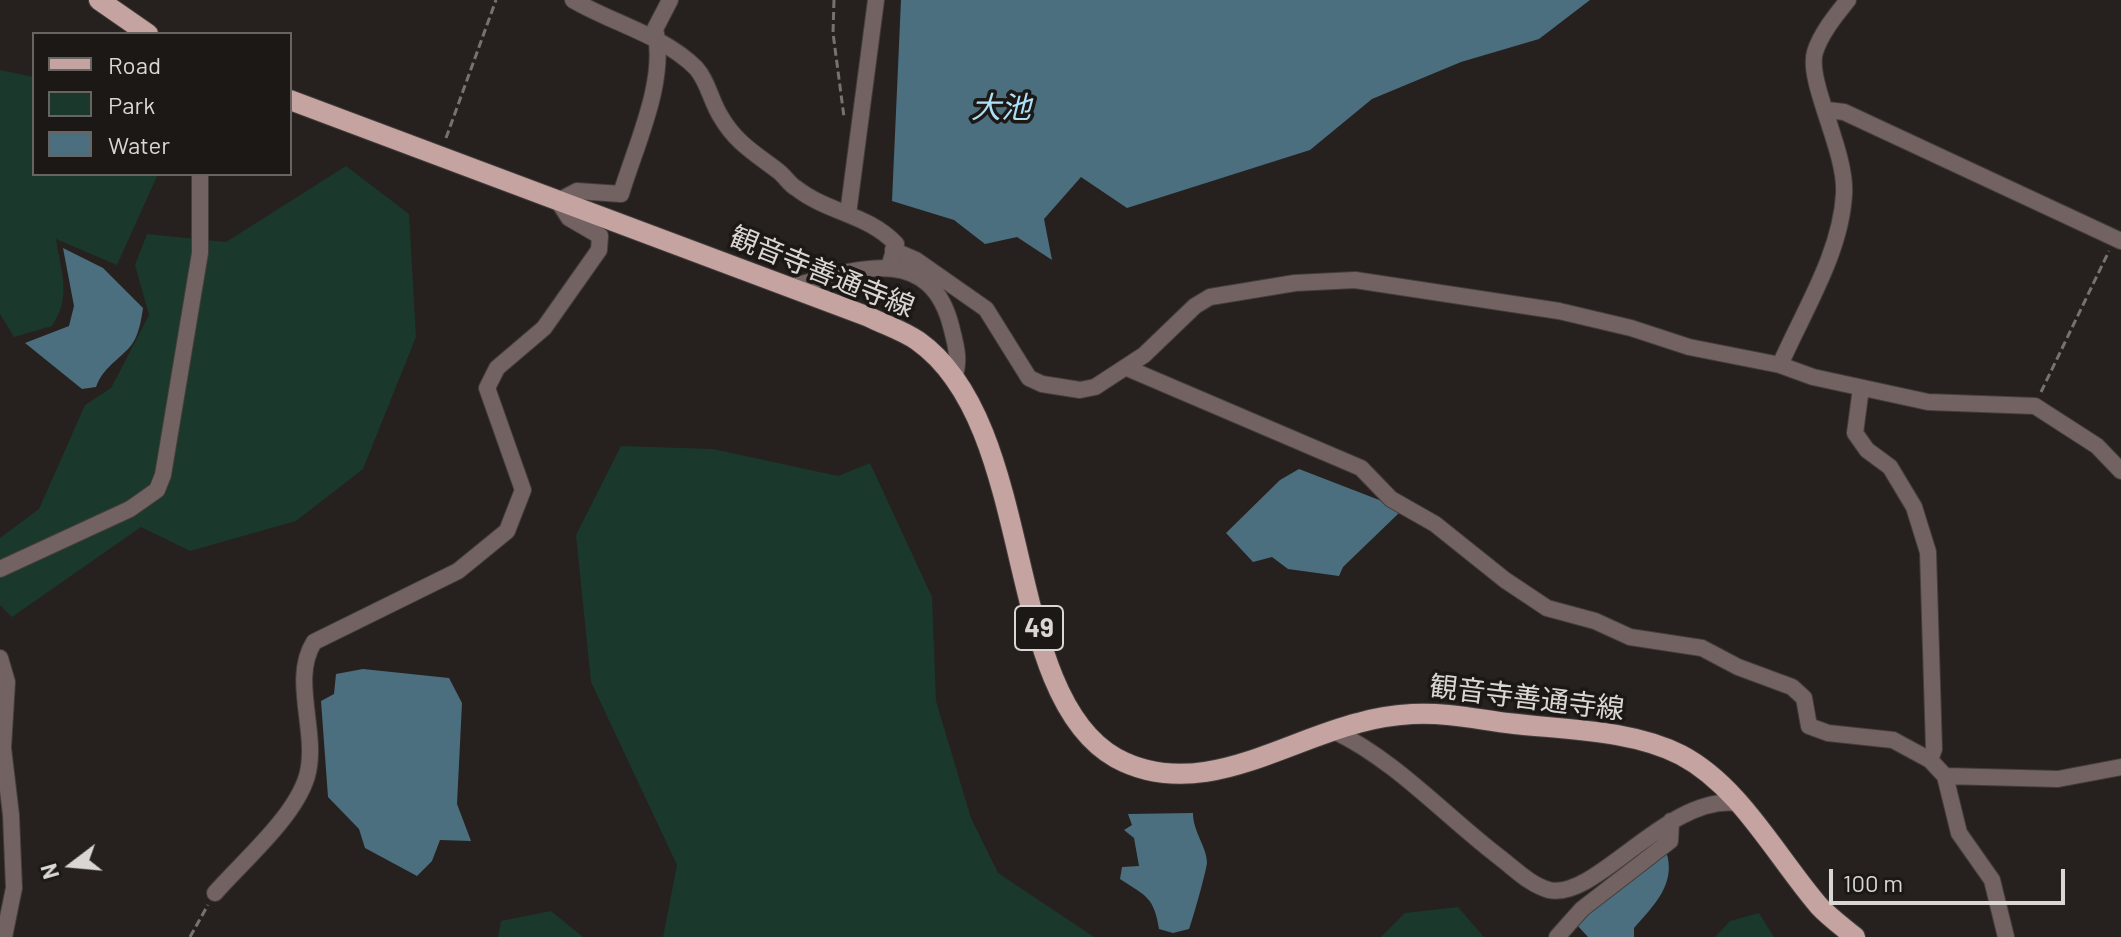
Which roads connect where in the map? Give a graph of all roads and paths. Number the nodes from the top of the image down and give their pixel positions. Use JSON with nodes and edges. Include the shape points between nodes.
{"nodes":[{"id":1,"x":99,"y":0,"type":"edge"},
{"id":2,"x":496,"y":0,"type":"edge"},
{"id":3,"x":573,"y":0,"type":"edge"},
{"id":4,"x":670,"y":0,"type":"edge"},
{"id":5,"x":834,"y":0,"type":"edge"},
{"id":6,"x":876,"y":0,"type":"edge"},
{"id":7,"x":1848,"y":0,"type":"edge"},
{"id":8,"x":145,"y":32,"type":"edge"},
{"id":9,"x":658,"y":42,"type":"junction"},
{"id":10,"x":292,"y":101,"type":"edge"},
{"id":11,"x":1827,"y":110,"type":"junction"},
{"id":12,"x":845,"y":124,"type":"dead end"},
{"id":13,"x":439,"y":157,"type":"junction"},
{"id":14,"x":200,"y":176,"type":"edge"},
{"id":15,"x":558,"y":201,"type":"junction"},
{"id":16,"x":848,"y":214,"type":"junction"},
{"id":17,"x":2118,"y":240,"type":"edge"},
{"id":18,"x":891,"y":258,"type":"junction"},
{"id":19,"x":791,"y":287,"type":"junction"},
{"id":20,"x":1780,"y":365,"type":"junction"},
{"id":21,"x":1127,"y":368,"type":"junction"},
{"id":22,"x":953,"y":380,"type":"junction"},
{"id":23,"x":1861,"y":388,"type":"junction"},
{"id":24,"x":2035,"y":406,"type":"junction"},
{"id":25,"x":2121,"y":471,"type":"edge"},
{"id":26,"x":0,"y":569,"type":"edge"},
{"id":27,"x":0,"y":658,"type":"edge"},
{"id":28,"x":1334,"y":731,"type":"junction"},
{"id":29,"x":1930,"y":760,"type":"junction"},
{"id":30,"x":2121,"y":767,"type":"edge"},
{"id":31,"x":1945,"y":776,"type":"junction"},
{"id":32,"x":1737,"y":803,"type":"junction"},
{"id":33,"x":1671,"y":821,"type":"junction"},
{"id":34,"x":215,"y":893,"type":"joint"},
{"id":35,"x":4,"y":937,"type":"edge"},
{"id":36,"x":190,"y":937,"type":"edge"},
{"id":37,"x":1557,"y":937,"type":"edge"},
{"id":38,"x":1855,"y":937,"type":"edge"},
{"id":39,"x":2006,"y":937,"type":"edge"}],
"edges":[{"from":1,"to":8,"type":"main road"},
{"from":2,"to":13,"type":"path"},
{"from":3,"to":9,"type":"street"},
{"from":4,"to":9,"type":"street","via":[[655,29]]},
{"from":5,"to":12,"type":"path"},
{"from":6,"to":16,"type":"street"},
{"from":7,"to":11,"type":"street","via":[[1815,52],[1814,73]]},
{"from":9,"to":15,"type":"street","via":[[653,86],[621,194],[577,191]]},
{"from":9,"to":16,"type":"street","via":[[699,71],[719,115],[751,153],[794,187],[835,212]]},
{"from":10,"to":13,"type":"main road","name":"観音寺善通寺線","number":"49"},
{"from":11,"to":17,"type":"street","via":[[1844,112]]},
{"from":11,"to":20,"type":"street","via":[[1843,169],[1844,195],[1836,237]]},
{"from":13,"to":15,"type":"main road","name":"観音寺善通寺線","number":"49"},
{"from":14,"to":26,"type":"street","via":[[200,253],[157,490],[130,509]]},
{"from":15,"to":19,"type":"main road","name":"観音寺善通寺線","number":"49"},
{"from":15,"to":34,"type":"street","via":[[569,218],[600,236],[599,250],[544,328],[497,368],[487,388],[523,490],[507,531],[458,571],[314,642],[306,655],[311,733],[306,780],[289,811]]},
{"from":16,"to":18,"type":"street","via":[[886,233],[896,244]]},
{"from":17,"to":24,"type":"path"},
{"from":18,"to":19,"type":"street"},
{"from":18,"to":21,"type":"street","via":[[916,260],[986,309],[1029,378],[1080,390]]},
{"from":18,"to":22,"type":"street","via":[[940,298],[959,365]]},
{"from":19,"to":22,"type":"main road","name":"観音寺善通寺線","number":"49","via":[[918,341]]},
{"from":20,"to":21,"type":"street","via":[[1689,347],[1559,311],[1335,278],[1210,297]]},
{"from":20,"to":23,"type":"street"},
{"from":21,"to":29,"type":"street","via":[[1361,468],[1391,499],[1435,524],[1547,608],[1630,637],[1702,648],[1792,687],[1804,698],[1809,726],[1893,740]]},
{"from":22,"to":28,"type":"main road","name":"観音寺善通寺線","number":"49","via":[[988,443],[1051,671],[1094,742],[1154,772],[1205,774]]},
{"from":23,"to":24,"type":"street","via":[[1928,402]]},
{"from":23,"to":29,"type":"street","via":[[1855,433],[1890,467],[1914,507],[1928,552],[1934,749]]},
{"from":24,"to":25,"type":"street","via":[[2097,446]]},
{"from":27,"to":35,"type":"street","via":[[7,682],[3,748],[14,888]]},
{"from":28,"to":32,"type":"main road","name":"観音寺善通寺線","number":"49","via":[[1412,714],[1448,715],[1642,740],[1682,755]]},
{"from":28,"to":33,"type":"street","via":[[1365,746],[1490,850],[1552,891],[1586,880]]},
{"from":29,"to":31,"type":"street"},
{"from":30,"to":31,"type":"street","via":[[2058,779]]},
{"from":31,"to":39,"type":"street","via":[[1959,833],[1992,880]]},
{"from":32,"to":33,"type":"street","via":[[1718,800]]},
{"from":32,"to":38,"type":"main road","name":"観音寺善通寺線","number":"49","via":[[1821,909]]},
{"from":33,"to":37,"type":"street","via":[[1670,841],[1582,909]]},
{"from":34,"to":36,"type":"path"}]}
